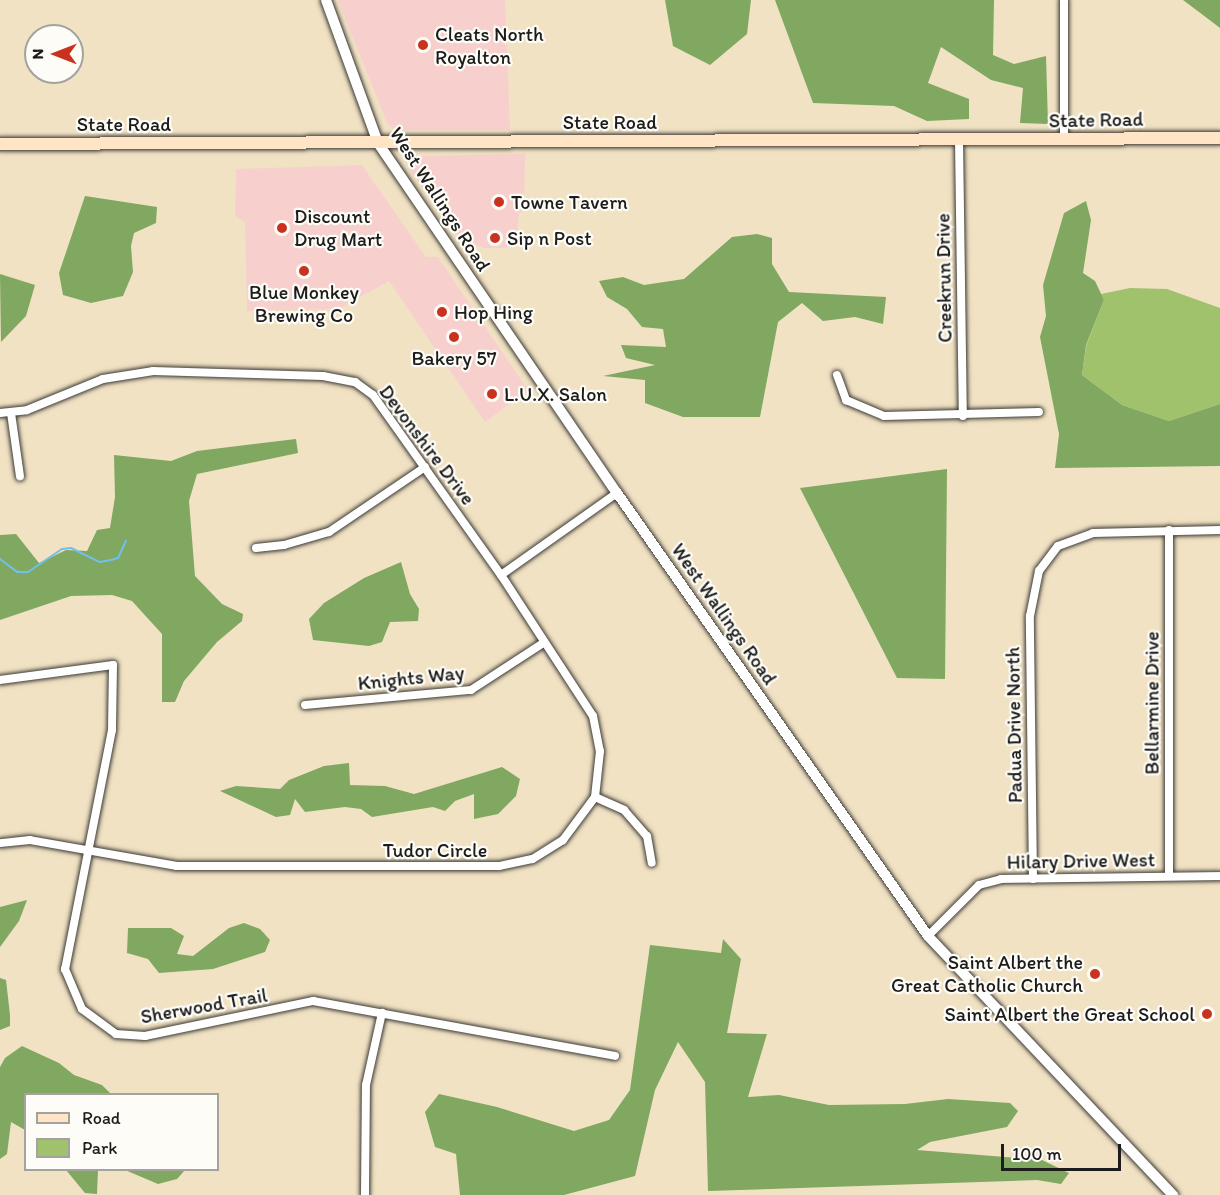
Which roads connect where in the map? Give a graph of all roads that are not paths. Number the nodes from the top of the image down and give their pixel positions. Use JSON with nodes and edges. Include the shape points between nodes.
{"nodes":[{"id":1,"x":326,"y":0,"type":"edge"},
{"id":2,"x":1064,"y":0,"type":"edge"},
{"id":3,"x":1220,"y":138,"type":"edge"},
{"id":4,"x":959,"y":140,"type":"junction"},
{"id":5,"x":1064,"y":140,"type":"junction"},
{"id":6,"x":378,"y":143,"type":"junction"},
{"id":7,"x":0,"y":144,"type":"edge"},
{"id":8,"x":837,"y":375,"type":"dead end"},
{"id":9,"x":1039,"y":412,"type":"dead end"},
{"id":10,"x":0,"y":413,"type":"edge"},
{"id":11,"x":11,"y":413,"type":"junction"},
{"id":12,"x":963,"y":416,"type":"junction"},
{"id":13,"x":425,"y":467,"type":"junction"},
{"id":14,"x":20,"y":476,"type":"dead end"},
{"id":15,"x":617,"y":493,"type":"junction"},
{"id":16,"x":1169,"y":530,"type":"junction"},
{"id":17,"x":1220,"y":530,"type":"edge"},
{"id":18,"x":256,"y":548,"type":"dead end"},
{"id":19,"x":501,"y":575,"type":"junction"},
{"id":20,"x":543,"y":644,"type":"junction"},
{"id":21,"x":0,"y":680,"type":"edge"},
{"id":22,"x":305,"y":705,"type":"dead end"},
{"id":23,"x":595,"y":797,"type":"junction"},
{"id":24,"x":0,"y":843,"type":"edge"},
{"id":25,"x":90,"y":851,"type":"junction"},
{"id":26,"x":652,"y":863,"type":"dead end"},
{"id":27,"x":1169,"y":876,"type":"junction"},
{"id":28,"x":1220,"y":876,"type":"edge"},
{"id":29,"x":1033,"y":879,"type":"junction"},
{"id":30,"x":928,"y":936,"type":"junction"},
{"id":31,"x":382,"y":1012,"type":"junction"},
{"id":32,"x":615,"y":1056,"type":"dead end"},
{"id":33,"x":365,"y":1195,"type":"edge"},
{"id":34,"x":1173,"y":1195,"type":"edge"}],
"edges":[{"from":1,"to":6,"type":"street","name":"West Wallings Road"},
{"from":2,"to":5,"type":"street"},
{"from":3,"to":5,"type":"main road","name":"State Road"},
{"from":4,"to":5,"type":"main road","name":"State Road"},
{"from":4,"to":6,"type":"main road","name":"State Road"},
{"from":4,"to":12,"type":"street","name":"Creekrun Drive"},
{"from":6,"to":7,"type":"main road","name":"State Road"},
{"from":6,"to":15,"type":"street","name":"West Wallings Road"},
{"from":8,"to":12,"type":"street","via":[[846,400],[884,416]]},
{"from":9,"to":12,"type":"street"},
{"from":10,"to":11,"type":"street"},
{"from":11,"to":13,"type":"street","name":"Devonshire Drive","via":[[103,379],[122,376],[196,371],[323,376],[355,382],[373,395]]},
{"from":11,"to":14,"type":"street"},
{"from":13,"to":18,"type":"street","via":[[329,532],[284,545]]},
{"from":13,"to":19,"type":"street","name":"Devonshire Drive"},
{"from":15,"to":19,"type":"street"},
{"from":15,"to":30,"type":"street","name":"West Wallings Road"},
{"from":16,"to":17,"type":"street"},
{"from":16,"to":27,"type":"street","name":"Bellarmine Drive"},
{"from":16,"to":29,"type":"street","name":"Padua Drive North","via":[[1093,533],[1058,546],[1039,571],[1030,616]]},
{"from":19,"to":20,"type":"street"},
{"from":20,"to":22,"type":"street","name":"Knights Way","via":[[471,690]]},
{"from":20,"to":23,"type":"street","via":[[593,716],[600,751]]},
{"from":21,"to":25,"type":"street","name":"Sherwood Trail","via":[[113,665],[112,730]]},
{"from":23,"to":25,"type":"street","name":"Tudor Circle","via":[[563,840],[532,859],[499,866],[177,866]]},
{"from":23,"to":26,"type":"street","via":[[624,810],[646,836]]},
{"from":24,"to":25,"type":"street","name":"Tudor Circle","via":[[30,840]]},
{"from":25,"to":31,"type":"street","name":"Sherwood Trail","via":[[65,969],[82,1008],[117,1034],[145,1036],[313,1002]]},
{"from":27,"to":28,"type":"street","name":"Hilary Drive West"},
{"from":27,"to":29,"type":"street","name":"Hilary Drive West"},
{"from":29,"to":30,"type":"street","name":"Hilary Drive West","via":[[1001,879],[979,885]]},
{"from":30,"to":34,"type":"street","name":"West Wallings Road"},
{"from":31,"to":32,"type":"street","name":"Sherwood Trail"},
{"from":31,"to":33,"type":"street","via":[[366,1085]]}]}
